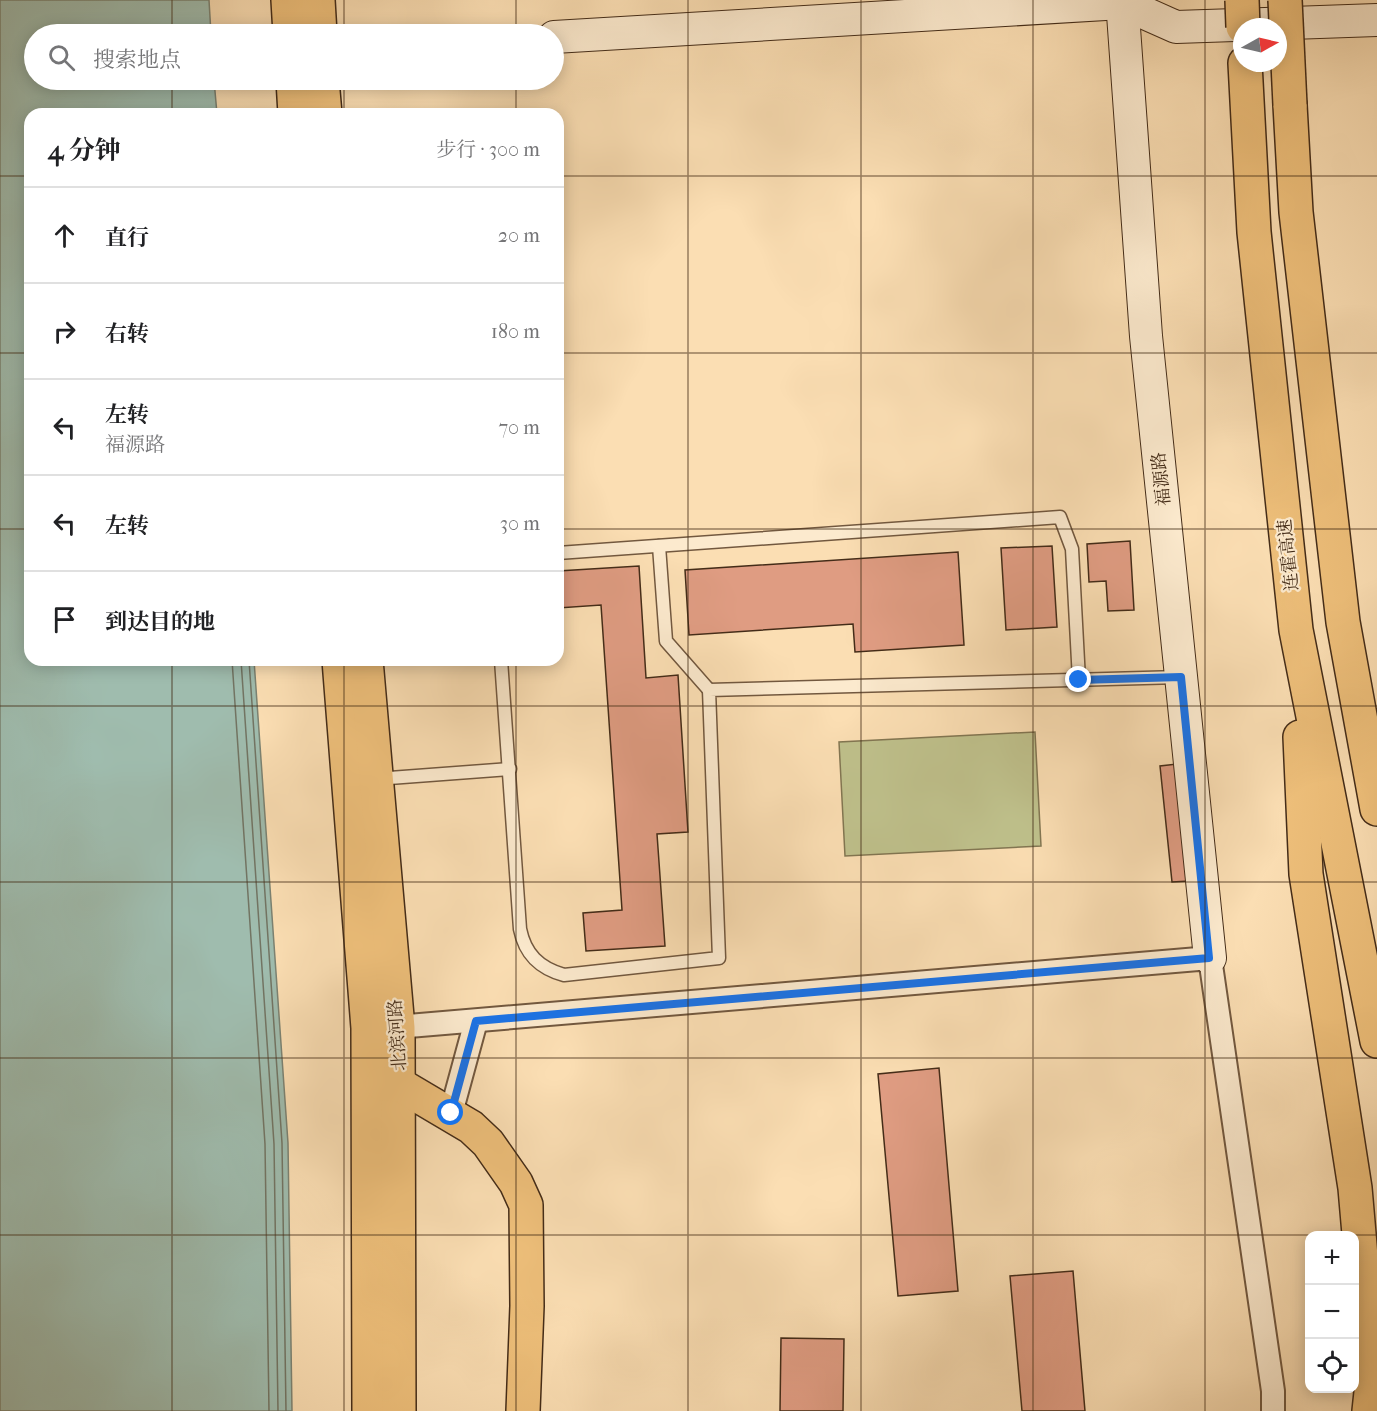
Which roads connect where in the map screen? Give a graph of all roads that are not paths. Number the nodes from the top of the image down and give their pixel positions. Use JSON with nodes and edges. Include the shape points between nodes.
{"nodes":[{"id":1,"x":288,"y":0,"type":"edge"},
{"id":2,"x":318,"y":0,"type":"edge"},
{"id":3,"x":1242,"y":0,"type":"edge"},
{"id":4,"x":1285,"y":0,"type":"edge"},
{"id":5,"x":1123,"y":1,"type":"edge"},
{"id":6,"x":1243,"y":18,"type":"edge"},
{"id":7,"x":1377,"y":20,"type":"edge"},
{"id":8,"x":289,"y":24,"type":"edge"},
{"id":9,"x":319,"y":24,"type":"edge"},
{"id":10,"x":564,"y":36,"type":"edge"},
{"id":11,"x":1246,"y":72,"type":"edge"},
{"id":12,"x":293,"y":90,"type":"edge"},
{"id":13,"x":323,"y":90,"type":"edge"},
{"id":14,"x":294,"y":108,"type":"edge"},
{"id":15,"x":324,"y":108,"type":"edge"},
{"id":16,"x":659,"y":546,"type":"junction"},
{"id":17,"x":564,"y":554,"type":"edge"},
{"id":18,"x":1296,"y":630,"type":"junction"},
{"id":19,"x":340,"y":666,"type":"edge"},
{"id":20,"x":366,"y":666,"type":"edge"},
{"id":21,"x":501,"y":666,"type":"edge"},
{"id":22,"x":1181,"y":677,"type":"junction"},
{"id":23,"x":1079,"y":680,"type":"junction"},
{"id":24,"x":709,"y":690,"type":"junction"},
{"id":25,"x":510,"y":769,"type":"junction"},
{"id":26,"x":374,"y":779,"type":"junction"},
{"id":27,"x":1377,"y":810,"type":"edge"},
{"id":28,"x":1209,"y":958,"type":"junction"},
{"id":29,"x":476,"y":1021,"type":"junction"},
{"id":30,"x":383,"y":1028,"type":"junction"},
{"id":31,"x":1377,"y":1041,"type":"edge"},
{"id":32,"x":385,"y":1084,"type":"junction"},
{"id":33,"x":451,"y":1113,"type":"junction"},
{"id":34,"x":369,"y":1411,"type":"edge"},
{"id":35,"x":399,"y":1411,"type":"edge"},
{"id":36,"x":523,"y":1411,"type":"edge"},
{"id":37,"x":1273,"y":1411,"type":"edge"},
{"id":38,"x":1369,"y":1411,"type":"edge"}],
"edges":[{"from":1,"to":8,"type":"highway"},
{"from":2,"to":9,"type":"highway"},
{"from":3,"to":6,"type":"highway","bridge":true},
{"from":4,"to":27,"type":"highway","bridge":true,"via":[[1296,212],[1343,622]]},
{"from":5,"to":7,"type":"street","via":[[1176,27]]},
{"from":5,"to":10,"type":"street"},
{"from":5,"to":22,"type":"street","name":"福源路","via":[[1146,336]]},
{"from":11,"to":18,"type":"highway","name":"连霍高速","via":[[1254,232]]},
{"from":12,"to":14,"type":"highway"},
{"from":13,"to":15,"type":"highway"},
{"from":16,"to":17,"type":"lane"},
{"from":16,"to":23,"type":"lane","via":[[1060,517],[1072,549]]},
{"from":16,"to":24,"type":"lane","via":[[666,641]]},
{"from":18,"to":31,"type":"highway","name":"连霍高速"},
{"from":18,"to":38,"type":"highway","via":[[1306,874],[1355,1188],[1372,1383]]},
{"from":19,"to":30,"type":"highway","name":"北滨河路"},
{"from":20,"to":26,"type":"highway","name":"北滨河路"},
{"from":21,"to":25,"type":"lane"},
{"from":22,"to":23,"type":"lane"},
{"from":22,"to":28,"type":"street","name":"福源路"},
{"from":23,"to":24,"type":"lane"},
{"from":24,"to":25,"type":"lane","via":[[720,957],[564,975],[539,964],[523,942],[520,929]]},
{"from":25,"to":26,"type":"lane"},
{"from":26,"to":30,"type":"highway","name":"北滨河路"},
{"from":28,"to":29,"type":"street"},
{"from":28,"to":37,"type":"street"},
{"from":29,"to":30,"type":"street"},
{"from":29,"to":33,"type":"street"},
{"from":30,"to":32,"type":"highway","name":"北滨河路"},
{"from":32,"to":33,"type":"highway"},
{"from":32,"to":34,"type":"highway","name":"北滨河路"},
{"from":32,"to":35,"type":"highway","name":"北滨河路"},
{"from":33,"to":36,"type":"highway","via":[[488,1143],[526,1205]]}]}
